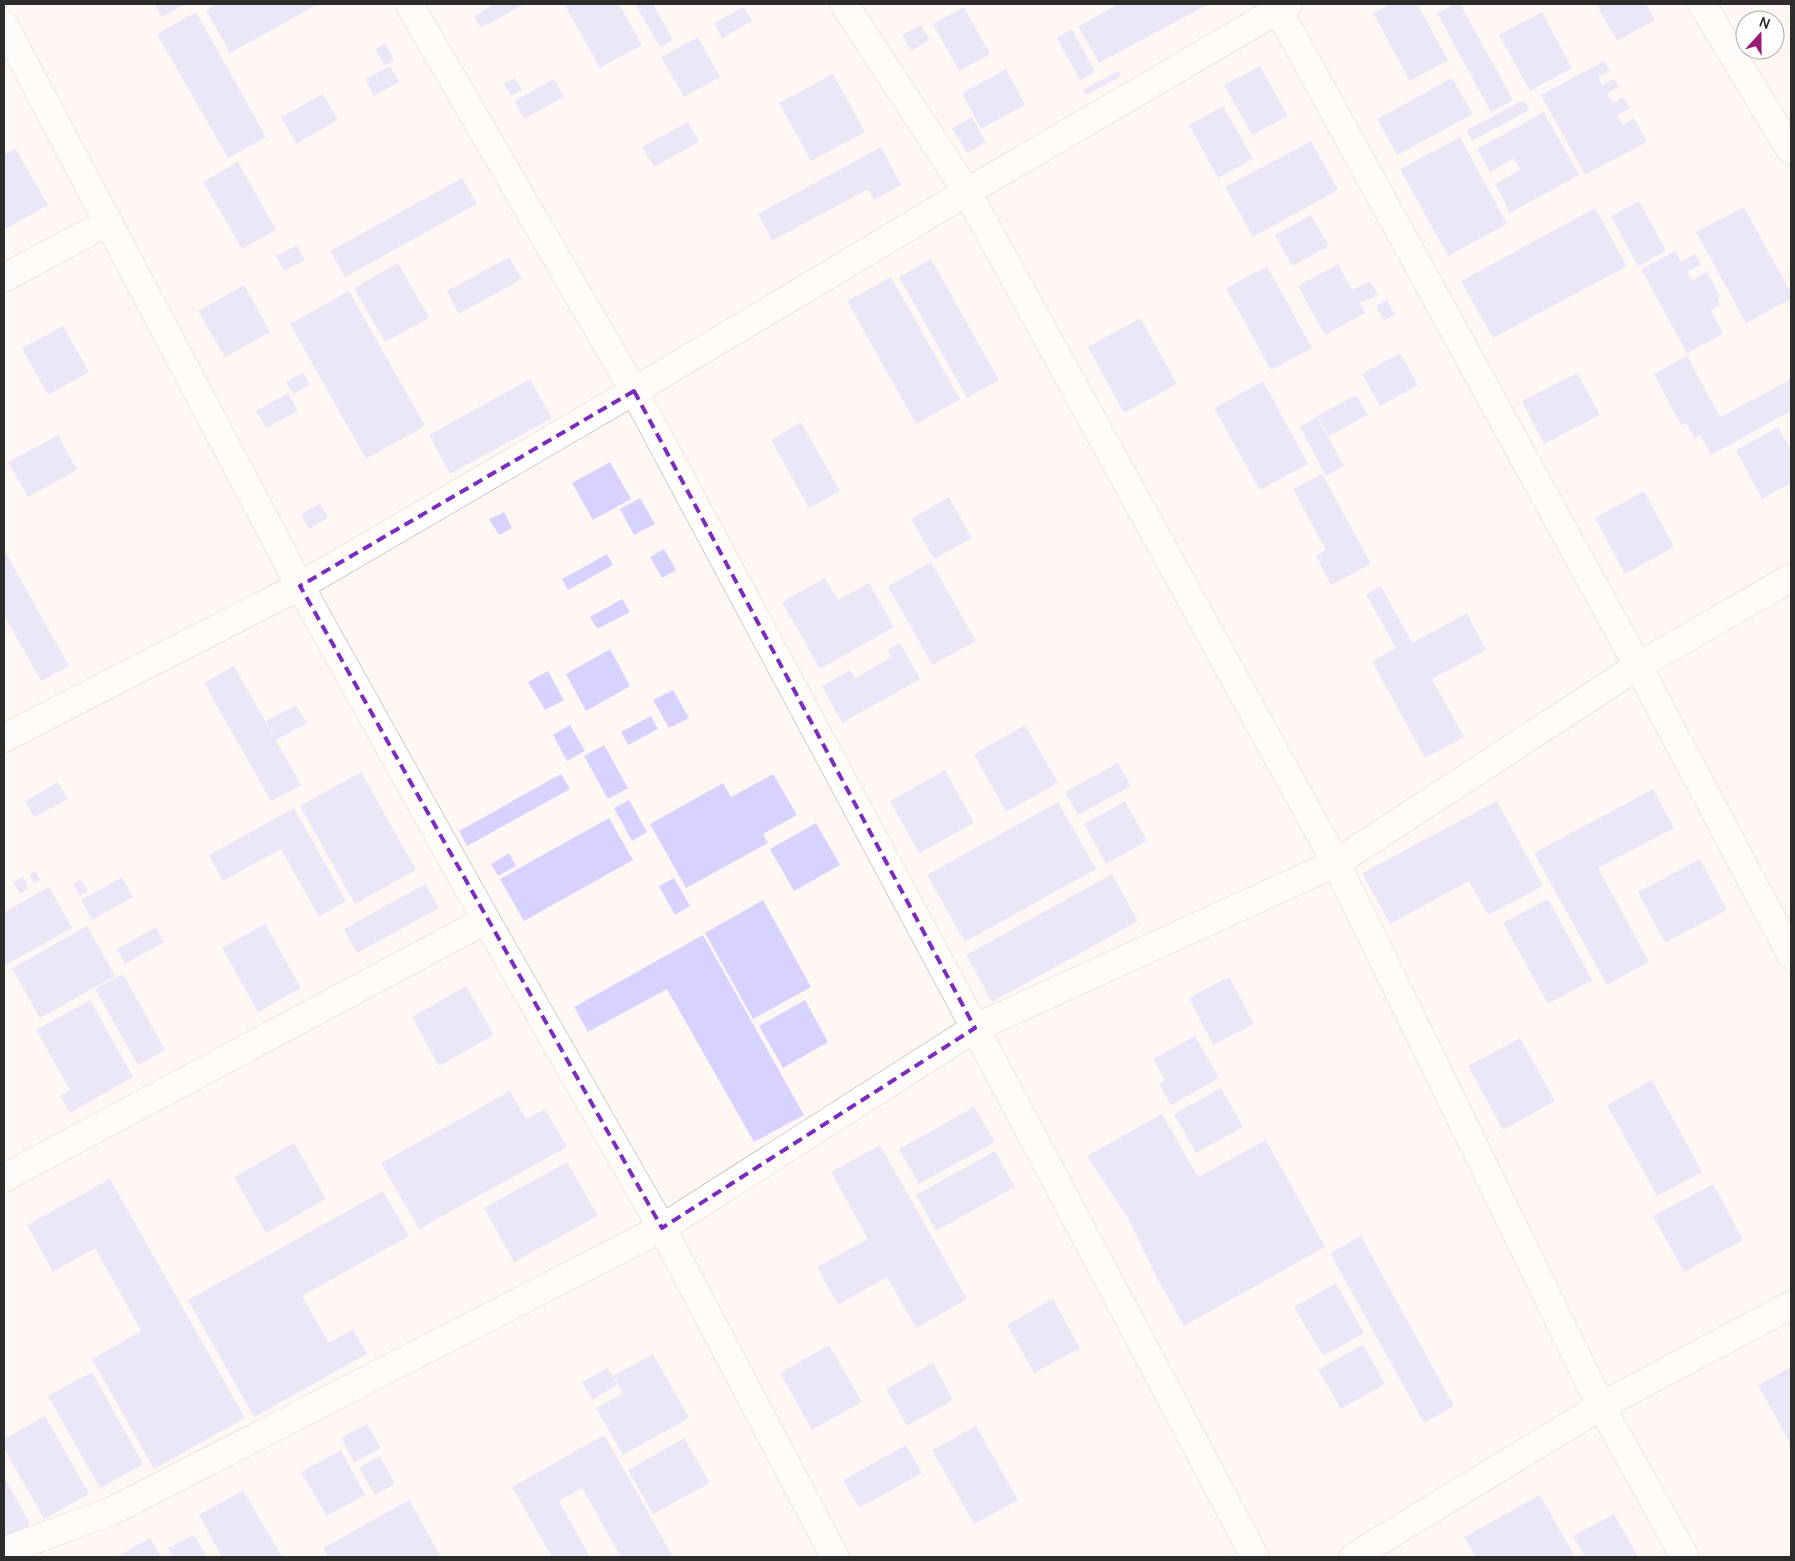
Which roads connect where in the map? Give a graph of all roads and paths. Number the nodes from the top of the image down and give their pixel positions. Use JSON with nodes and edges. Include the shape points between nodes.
{"nodes":[{"id":1,"x":409,"y":4,"type":"edge"},
{"id":2,"x":844,"y":4,"type":"edge"},
{"id":3,"x":1702,"y":4,"type":"edge"},
{"id":4,"x":1280,"y":6,"type":"edge"},
{"id":5,"x":4,"y":25,"type":"edge"},
{"id":6,"x":1791,"y":151,"type":"edge"},
{"id":7,"x":967,"y":192,"type":"junction"},
{"id":8,"x":108,"y":222,"type":"junction"},
{"id":9,"x":4,"y":278,"type":"edge"},
{"id":10,"x":634,"y":391,"type":"junction"},
{"id":11,"x":1791,"y":578,"type":"edge"},
{"id":12,"x":300,"y":586,"type":"junction"},
{"id":13,"x":1638,"y":666,"type":"junction"},
{"id":14,"x":4,"y":738,"type":"edge"},
{"id":15,"x":1336,"y":864,"type":"junction"},
{"id":16,"x":486,"y":920,"type":"junction"},
{"id":17,"x":1791,"y":955,"type":"edge"},
{"id":18,"x":975,"y":1028,"type":"junction"},
{"id":19,"x":4,"y":1178,"type":"edge"},
{"id":20,"x":662,"y":1228,"type":"junction"},
{"id":21,"x":1791,"y":1306,"type":"edge"},
{"id":22,"x":1601,"y":1406,"type":"junction"},
{"id":23,"x":4,"y":1551,"type":"edge"},
{"id":24,"x":835,"y":1557,"type":"edge"},
{"id":25,"x":1255,"y":1557,"type":"edge"},
{"id":26,"x":1353,"y":1557,"type":"edge"},
{"id":27,"x":1685,"y":1557,"type":"edge"}],
"edges":[{"from":1,"to":10,"type":"street"},
{"from":2,"to":7,"type":"street"},
{"from":3,"to":6,"type":"street"},
{"from":4,"to":7,"type":"street"},
{"from":4,"to":13,"type":"street"},
{"from":5,"to":8,"type":"street"},
{"from":7,"to":10,"type":"street"},
{"from":7,"to":15,"type":"street"},
{"from":8,"to":9,"type":"street"},
{"from":8,"to":12,"type":"street"},
{"from":10,"to":12,"type":"street"},
{"from":10,"to":18,"type":"street"},
{"from":11,"to":13,"type":"street"},
{"from":12,"to":14,"type":"street"},
{"from":12,"to":16,"type":"street"},
{"from":13,"to":15,"type":"street"},
{"from":13,"to":17,"type":"street"},
{"from":15,"to":18,"type":"street"},
{"from":15,"to":22,"type":"street"},
{"from":16,"to":19,"type":"street"},
{"from":16,"to":20,"type":"street"},
{"from":18,"to":20,"type":"street"},
{"from":18,"to":25,"type":"street"},
{"from":20,"to":23,"type":"street","via":[[112,1512]]},
{"from":20,"to":24,"type":"street"},
{"from":21,"to":22,"type":"street"},
{"from":22,"to":26,"type":"street"},
{"from":22,"to":27,"type":"street"}]}
